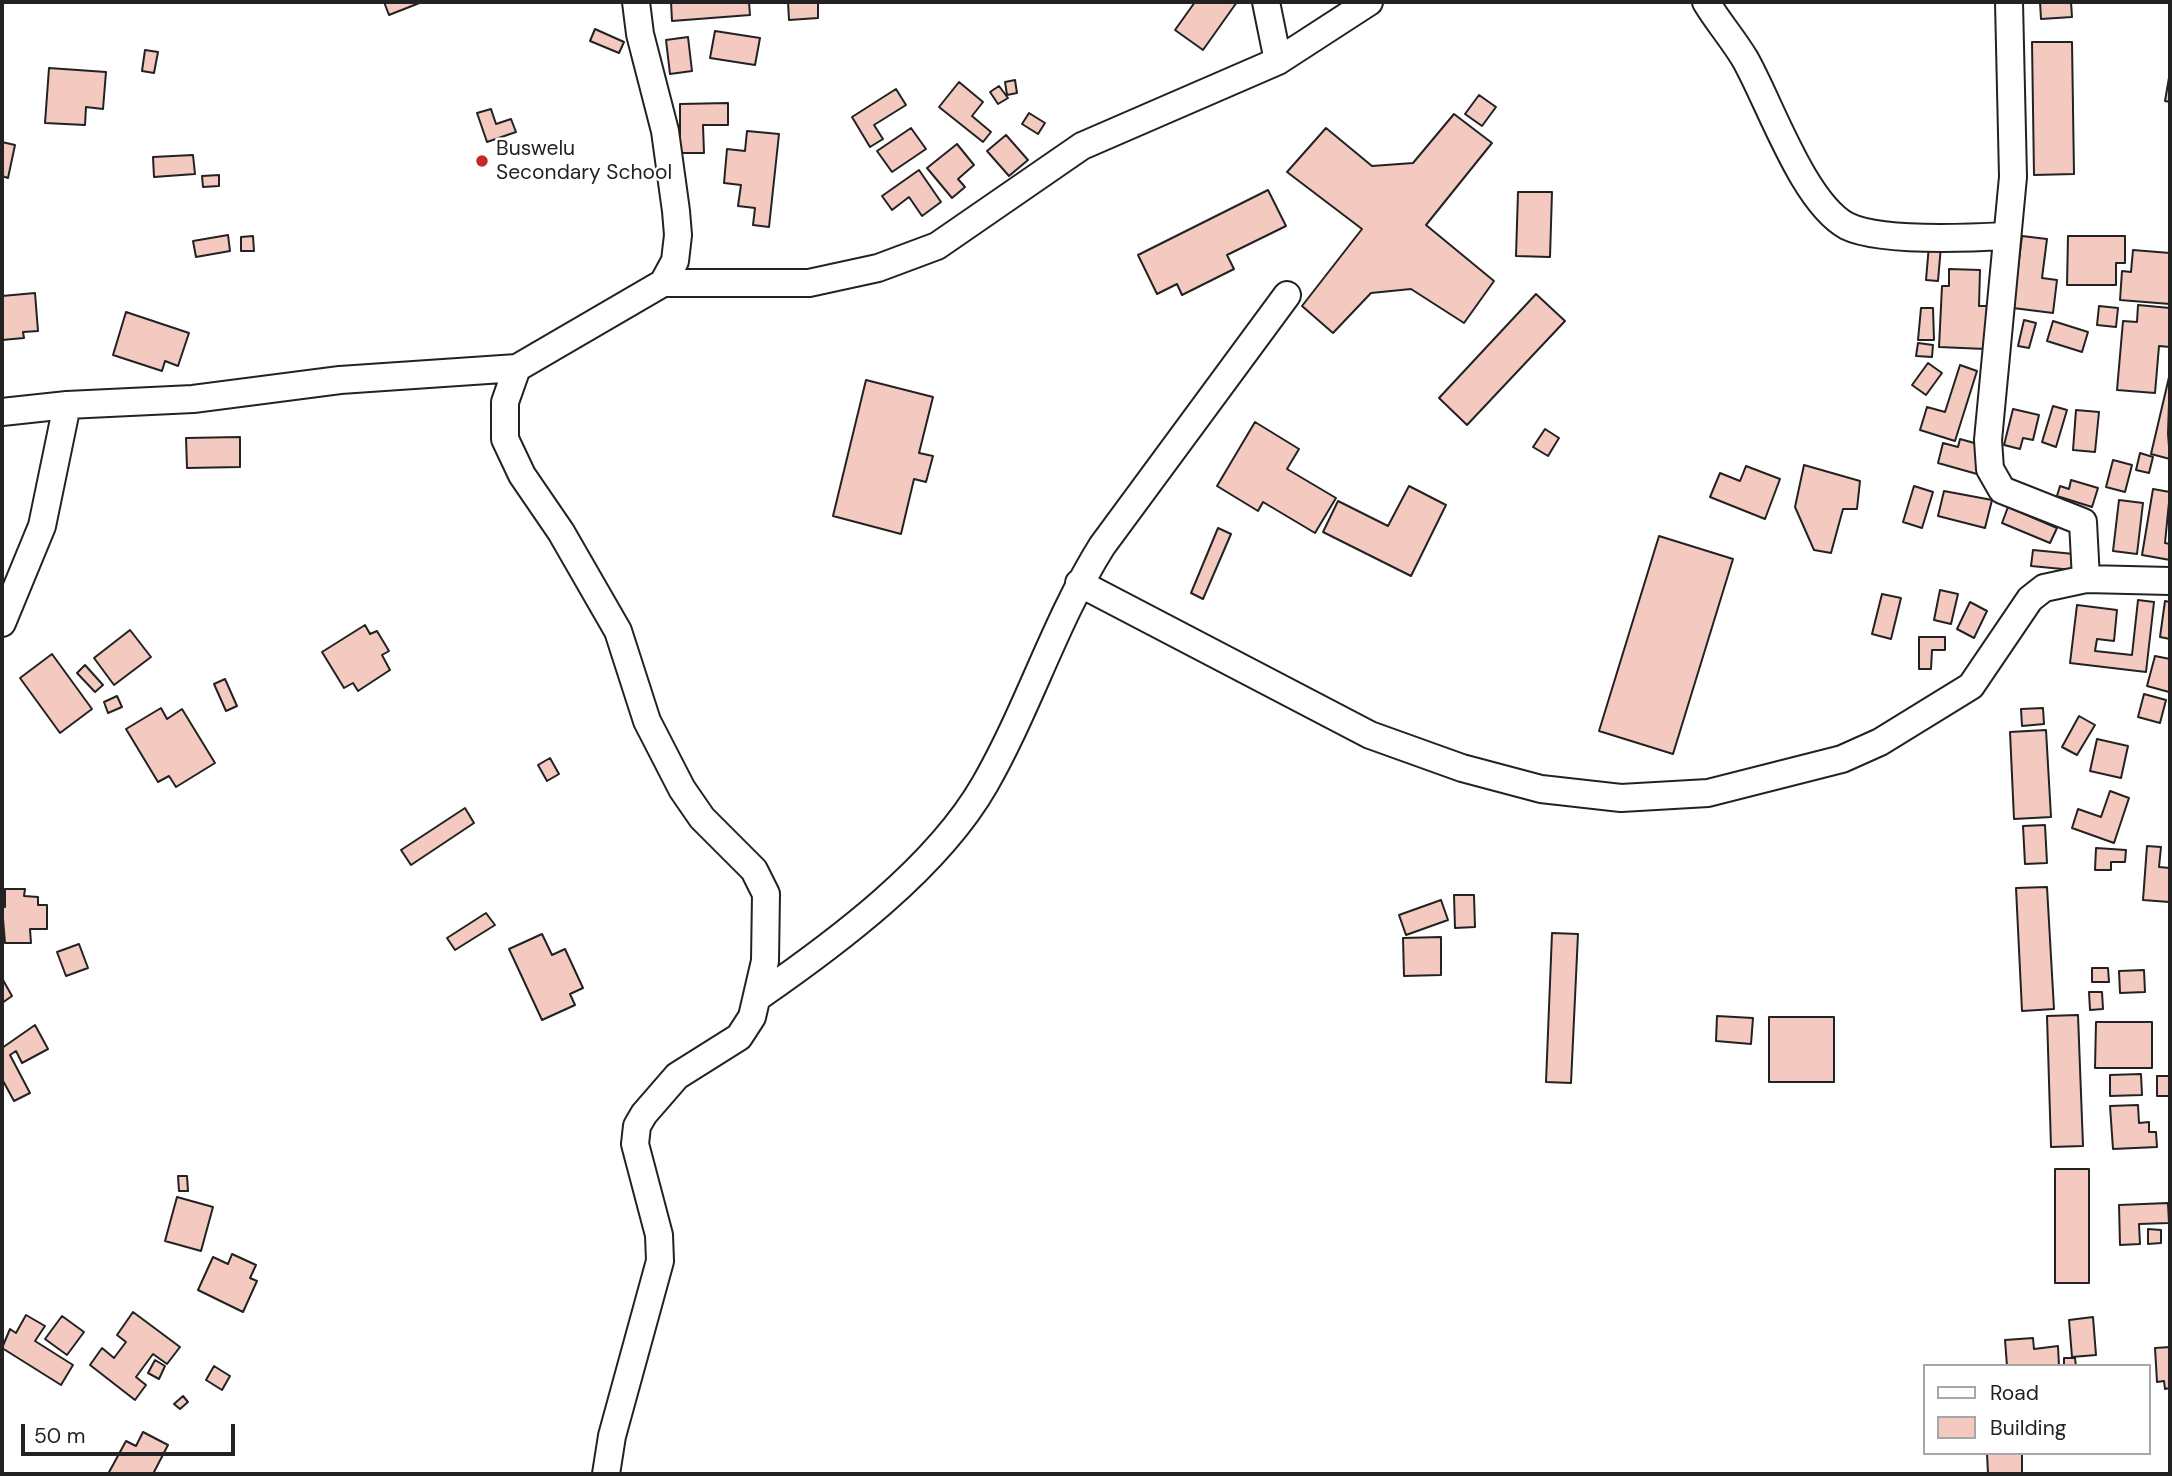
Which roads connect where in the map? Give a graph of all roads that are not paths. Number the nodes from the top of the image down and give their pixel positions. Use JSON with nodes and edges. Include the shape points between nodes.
{"nodes":[{"id":1,"x":636,"y":2,"type":"edge"},
{"id":2,"x":1266,"y":2,"type":"edge"},
{"id":3,"x":1369,"y":2,"type":"edge"},
{"id":4,"x":1706,"y":2,"type":"edge"},
{"id":5,"x":2009,"y":2,"type":"edge"},
{"id":6,"x":1279,"y":61,"type":"junction"},
{"id":7,"x":2006,"y":236,"type":"junction"},
{"id":8,"x":663,"y":284,"type":"junction"},
{"id":9,"x":1287,"y":295,"type":"dead end"},
{"id":10,"x":517,"y":368,"type":"junction"},
{"id":11,"x":67,"y":405,"type":"junction"},
{"id":12,"x":2,"y":412,"type":"edge"},
{"id":13,"x":2086,"y":579,"type":"junction"},
{"id":14,"x":2170,"y":581,"type":"edge"},
{"id":15,"x":1079,"y":583,"type":"junction"},
{"id":16,"x":2,"y":623,"type":"edge"},
{"id":17,"x":758,"y":997,"type":"junction"},
{"id":18,"x":606,"y":1474,"type":"edge"}],
"edges":[{"from":1,"to":8,"type":"street","via":[[665,131],[677,223],[675,261]]},
{"from":2,"to":6,"type":"street"},
{"from":3,"to":6,"type":"street"},
{"from":4,"to":7,"type":"street","via":[[1744,58],[1810,186],[1848,226],[1871,233],[1926,237]]},
{"from":5,"to":7,"type":"street","via":[[2013,177]]},
{"from":6,"to":8,"type":"street","via":[[1082,146],[937,246],[878,268],[809,283]]},
{"from":7,"to":13,"type":"street","via":[[1988,440],[1990,469],[2002,490],[2084,522]]},
{"from":8,"to":10,"type":"street"},
{"from":9,"to":15,"type":"street"},
{"from":10,"to":11,"type":"street"},
{"from":10,"to":17,"type":"street","via":[[505,402],[505,439],[522,475],[618,631],[647,721],[682,789],[702,818],[754,870],[766,894],[765,961]]},
{"from":11,"to":12,"type":"street"},
{"from":11,"to":16,"type":"street","via":[[42,526]]},
{"from":13,"to":14,"type":"street"},
{"from":13,"to":15,"type":"street","via":[[2044,588],[2030,599],[1970,686],[1871,746],[1794,774],[1707,793],[1621,798],[1541,789],[1462,768],[1370,734]]},
{"from":15,"to":17,"type":"street","via":[[984,786],[931,856],[847,930]]},
{"from":17,"to":18,"type":"street","via":[[739,1037],[677,1076],[637,1126],[635,1144],[659,1235],[660,1261],[612,1436]]}]}
